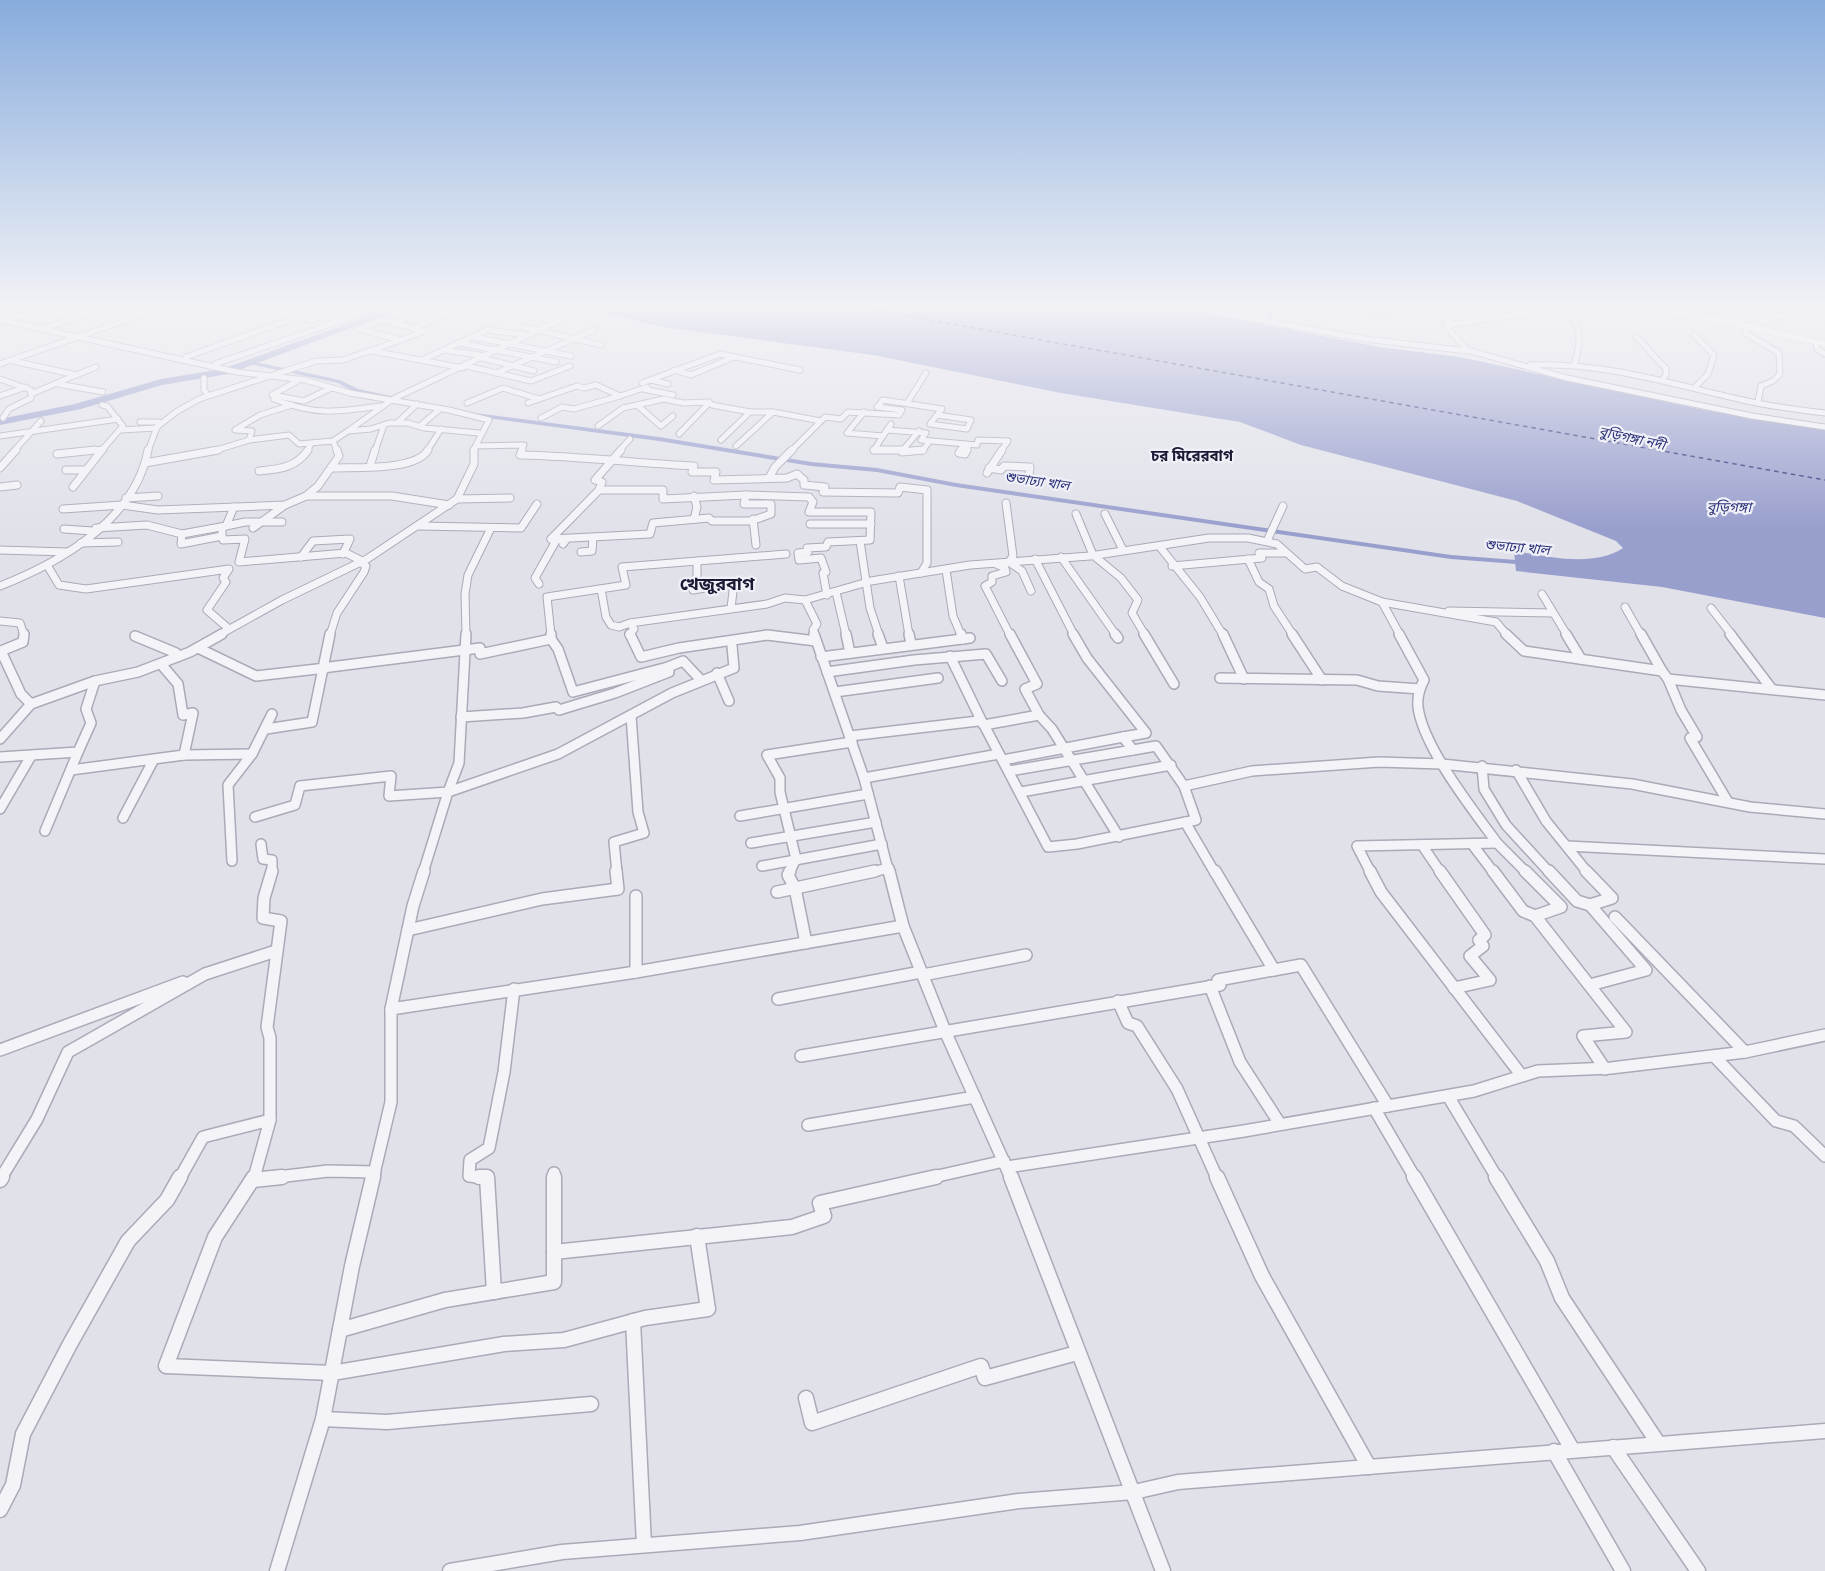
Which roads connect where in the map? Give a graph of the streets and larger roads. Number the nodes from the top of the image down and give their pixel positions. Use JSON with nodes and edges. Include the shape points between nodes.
{"nodes":[{"id":1,"x":8,"y":381,"type":"edge"},
{"id":2,"x":62,"y":381,"type":"edge"},
{"id":3,"x":204,"y":381,"type":"edge"},
{"id":4,"x":256,"y":381,"type":"edge"},
{"id":5,"x":297,"y":381,"type":"edge"},
{"id":6,"x":316,"y":381,"type":"edge"},
{"id":7,"x":434,"y":381,"type":"edge"},
{"id":8,"x":647,"y":381,"type":"edge"},
{"id":9,"x":657,"y":381,"type":"edge"},
{"id":10,"x":921,"y":381,"type":"edge"},
{"id":11,"x":1584,"y":381,"type":"edge"},
{"id":12,"x":1669,"y":381,"type":"edge"},
{"id":13,"x":1701,"y":381,"type":"edge"},
{"id":14,"x":1772,"y":381,"type":"edge"},
{"id":15,"x":56,"y":384,"type":"junction"},
{"id":16,"x":668,"y":384,"type":"dead end"},
{"id":17,"x":1696,"y":386,"type":"junction"},
{"id":18,"x":26,"y":387,"type":"junction"},
{"id":19,"x":331,"y":388,"type":"junction"},
{"id":20,"x":643,"y":389,"type":"junction"},
{"id":21,"x":103,"y":392,"type":"dead end"},
{"id":22,"x":31,"y":394,"type":"junction"},
{"id":23,"x":208,"y":395,"type":"junction"},
{"id":24,"x":0,"y":396,"type":"edge"},
{"id":25,"x":620,"y":396,"type":"junction"},
{"id":26,"x":279,"y":397,"type":"junction"},
{"id":27,"x":393,"y":399,"type":"junction"},
{"id":28,"x":539,"y":399,"type":"junction"},
{"id":29,"x":664,"y":399,"type":"junction"},
{"id":30,"x":1758,"y":402,"type":"junction"},
{"id":31,"x":467,"y":403,"type":"dead end"},
{"id":32,"x":528,"y":403,"type":"dead end"},
{"id":33,"x":907,"y":403,"type":"junction"},
{"id":34,"x":417,"y":404,"type":"junction"},
{"id":35,"x":709,"y":404,"type":"junction"},
{"id":36,"x":102,"y":405,"type":"dead end"},
{"id":37,"x":292,"y":405,"type":"junction"},
{"id":38,"x":637,"y":405,"type":"junction"},
{"id":39,"x":380,"y":406,"type":"junction"},
{"id":40,"x":920,"y":408,"type":"dead end"},
{"id":41,"x":440,"y":409,"type":"junction"},
{"id":42,"x":750,"y":412,"type":"junction"},
{"id":43,"x":773,"y":412,"type":"junction"},
{"id":44,"x":864,"y":412,"type":"junction"},
{"id":45,"x":939,"y":413,"type":"junction"},
{"id":46,"x":1825,"y":413,"type":"edge"},
{"id":47,"x":673,"y":416,"type":"dead end"},
{"id":48,"x":3,"y":418,"type":"dead end"},
{"id":49,"x":541,"y":418,"type":"dead end"},
{"id":50,"x":118,"y":419,"type":"junction"},
{"id":51,"x":821,"y":420,"type":"junction"},
{"id":52,"x":41,"y":421,"type":"dead end"},
{"id":53,"x":140,"y":422,"type":"dead end"},
{"id":54,"x":162,"y":422,"type":"junction"},
{"id":55,"x":397,"y":423,"type":"junction"},
{"id":56,"x":386,"y":424,"type":"junction"},
{"id":57,"x":891,"y":424,"type":"dead end"},
{"id":58,"x":420,"y":426,"type":"junction"},
{"id":59,"x":598,"y":426,"type":"dead end"},
{"id":60,"x":1825,"y":427,"type":"edge"},
{"id":61,"x":157,"y":428,"type":"junction"},
{"id":62,"x":441,"y":429,"type":"junction"},
{"id":63,"x":35,"y":430,"type":"junction"},
{"id":64,"x":120,"y":430,"type":"junction"},
{"id":65,"x":348,"y":431,"type":"junction"},
{"id":66,"x":919,"y":431,"type":"junction"},
{"id":67,"x":885,"y":433,"type":"junction"},
{"id":68,"x":479,"y":434,"type":"junction"},
{"id":69,"x":679,"y":434,"type":"dead end"},
{"id":70,"x":0,"y":436,"type":"edge"},
{"id":71,"x":630,"y":438,"type":"dead end"},
{"id":72,"x":249,"y":440,"type":"junction"},
{"id":73,"x":721,"y":440,"type":"dead end"},
{"id":74,"x":333,"y":441,"type":"junction"},
{"id":75,"x":930,"y":441,"type":"junction"},
{"id":76,"x":311,"y":444,"type":"junction"},
{"id":77,"x":969,"y":445,"type":"junction"},
{"id":78,"x":476,"y":446,"type":"junction"},
{"id":79,"x":736,"y":446,"type":"dead end"},
{"id":80,"x":104,"y":449,"type":"junction"},
{"id":81,"x":906,"y":450,"type":"junction"},
{"id":82,"x":57,"y":454,"type":"dead end"},
{"id":83,"x":965,"y":454,"type":"dead end"},
{"id":84,"x":611,"y":461,"type":"junction"},
{"id":85,"x":145,"y":463,"type":"junction"},
{"id":86,"x":370,"y":466,"type":"junction"},
{"id":87,"x":0,"y":468,"type":"edge"},
{"id":88,"x":332,"y":468,"type":"junction"},
{"id":89,"x":66,"y":470,"type":"dead end"},
{"id":90,"x":86,"y":470,"type":"junction"},
{"id":91,"x":259,"y":471,"type":"dead end"},
{"id":92,"x":1029,"y":476,"type":"dead end"},
{"id":93,"x":769,"y":478,"type":"junction"},
{"id":94,"x":17,"y":486,"type":"dead end"},
{"id":95,"x":0,"y":487,"type":"edge"},
{"id":96,"x":73,"y":487,"type":"dead end"},
{"id":97,"x":599,"y":490,"type":"junction"},
{"id":98,"x":746,"y":495,"type":"junction"},
{"id":99,"x":158,"y":496,"type":"dead end"},
{"id":100,"x":306,"y":496,"type":"junction"},
{"id":101,"x":694,"y":496,"type":"junction"},
{"id":102,"x":510,"y":498,"type":"dead end"},
{"id":103,"x":457,"y":499,"type":"junction"},
{"id":104,"x":124,"y":502,"type":"junction"},
{"id":105,"x":1006,"y":503,"type":"dead end"},
{"id":106,"x":537,"y":504,"type":"dead end"},
{"id":107,"x":285,"y":505,"type":"junction"},
{"id":108,"x":449,"y":505,"type":"junction"},
{"id":109,"x":234,"y":507,"type":"junction"},
{"id":110,"x":1282,"y":508,"type":"dead end"},
{"id":111,"x":63,"y":509,"type":"dead end"},
{"id":112,"x":1076,"y":514,"type":"dead end"},
{"id":113,"x":1105,"y":514,"type":"dead end"},
{"id":114,"x":694,"y":519,"type":"junction"},
{"id":115,"x":753,"y":519,"type":"junction"},
{"id":116,"x":262,"y":521,"type":"junction"},
{"id":117,"x":282,"y":522,"type":"dead end"},
{"id":118,"x":810,"y":524,"type":"dead end"},
{"id":119,"x":871,"y":524,"type":"junction"},
{"id":120,"x":419,"y":526,"type":"junction"},
{"id":121,"x":224,"y":527,"type":"junction"},
{"id":122,"x":253,"y":528,"type":"dead end"},
{"id":123,"x":491,"y":528,"type":"junction"},
{"id":124,"x":64,"y":529,"type":"dead end"},
{"id":125,"x":95,"y":530,"type":"junction"},
{"id":126,"x":182,"y":534,"type":"junction"},
{"id":127,"x":222,"y":536,"type":"junction"},
{"id":128,"x":593,"y":538,"type":"junction"},
{"id":129,"x":1267,"y":539,"type":"junction"},
{"id":130,"x":860,"y":540,"type":"junction"},
{"id":131,"x":557,"y":541,"type":"junction"},
{"id":132,"x":118,"y":542,"type":"dead end"},
{"id":133,"x":81,"y":543,"type":"junction"},
{"id":134,"x":756,"y":545,"type":"dead end"},
{"id":135,"x":1160,"y":547,"type":"junction"},
{"id":136,"x":0,"y":550,"type":"edge"},
{"id":137,"x":1123,"y":550,"type":"junction"},
{"id":138,"x":67,"y":552,"type":"junction"},
{"id":139,"x":582,"y":552,"type":"dead end"},
{"id":140,"x":1284,"y":553,"type":"junction"},
{"id":141,"x":344,"y":554,"type":"junction"},
{"id":142,"x":786,"y":554,"type":"dead end"},
{"id":143,"x":1093,"y":555,"type":"junction"},
{"id":144,"x":301,"y":557,"type":"junction"},
{"id":145,"x":1061,"y":557,"type":"junction"},
{"id":146,"x":1035,"y":559,"type":"junction"},
{"id":147,"x":1248,"y":559,"type":"junction"},
{"id":148,"x":361,"y":561,"type":"junction"},
{"id":149,"x":697,"y":561,"type":"junction"},
{"id":150,"x":1009,"y":562,"type":"junction"},
{"id":151,"x":994,"y":563,"type":"junction"},
{"id":152,"x":47,"y":565,"type":"junction"},
{"id":153,"x":1172,"y":566,"type":"junction"},
{"id":154,"x":946,"y":570,"type":"junction"},
{"id":155,"x":921,"y":573,"type":"junction"},
{"id":156,"x":898,"y":576,"type":"junction"},
{"id":157,"x":867,"y":582,"type":"junction"},
{"id":158,"x":539,"y":584,"type":"dead end"},
{"id":159,"x":0,"y":586,"type":"edge"},
{"id":160,"x":601,"y":589,"type":"junction"},
{"id":161,"x":1031,"y":591,"type":"dead end"},
{"id":162,"x":836,"y":592,"type":"junction"},
{"id":163,"x":1542,"y":594,"type":"dead end"},
{"id":164,"x":827,"y":595,"type":"junction"},
{"id":165,"x":805,"y":600,"type":"junction"},
{"id":166,"x":1383,"y":602,"type":"junction"},
{"id":167,"x":1625,"y":607,"type":"dead end"},
{"id":168,"x":731,"y":608,"type":"junction"},
{"id":169,"x":1711,"y":608,"type":"dead end"},
{"id":170,"x":1429,"y":611,"type":"junction"},
{"id":171,"x":1553,"y":613,"type":"junction"},
{"id":172,"x":0,"y":621,"type":"edge"},
{"id":173,"x":630,"y":623,"type":"junction"},
{"id":174,"x":228,"y":629,"type":"junction"},
{"id":175,"x":135,"y":636,"type":"dead end"},
{"id":176,"x":1118,"y":638,"type":"dead end"},
{"id":177,"x":551,"y":639,"type":"junction"},
{"id":178,"x":816,"y":642,"type":"junction"},
{"id":179,"x":911,"y":644,"type":"junction"},
{"id":180,"x":732,"y":646,"type":"dead end"},
{"id":181,"x":198,"y":648,"type":"junction"},
{"id":182,"x":883,"y":648,"type":"junction"},
{"id":183,"x":1,"y":649,"type":"edge"},
{"id":184,"x":466,"y":649,"type":"junction"},
{"id":185,"x":850,"y":653,"type":"junction"},
{"id":186,"x":950,"y":656,"type":"junction"},
{"id":187,"x":177,"y":657,"type":"junction"},
{"id":188,"x":820,"y":657,"type":"junction"},
{"id":189,"x":2,"y":659,"type":"edge"},
{"id":190,"x":1581,"y":659,"type":"junction"},
{"id":191,"x":161,"y":664,"type":"junction"},
{"id":192,"x":668,"y":667,"type":"junction"},
{"id":193,"x":324,"y":668,"type":"junction"},
{"id":194,"x":827,"y":672,"type":"junction"},
{"id":195,"x":717,"y":673,"type":"junction"},
{"id":196,"x":1665,"y":675,"type":"junction"},
{"id":197,"x":938,"y":678,"type":"dead end"},
{"id":198,"x":1220,"y":678,"type":"dead end"},
{"id":199,"x":700,"y":679,"type":"junction"},
{"id":200,"x":1244,"y":679,"type":"junction"},
{"id":201,"x":1322,"y":680,"type":"junction"},
{"id":202,"x":95,"y":681,"type":"junction"},
{"id":203,"x":1002,"y":681,"type":"dead end"},
{"id":204,"x":1174,"y":684,"type":"dead end"},
{"id":205,"x":1771,"y":688,"type":"junction"},
{"id":206,"x":1420,"y":689,"type":"junction"},
{"id":207,"x":835,"y":692,"type":"junction"},
{"id":208,"x":1825,"y":695,"type":"edge"},
{"id":209,"x":729,"y":701,"type":"dead end"},
{"id":210,"x":31,"y":704,"type":"junction"},
{"id":211,"x":272,"y":714,"type":"dead end"},
{"id":212,"x":1039,"y":715,"type":"junction"},
{"id":213,"x":631,"y":716,"type":"junction"},
{"id":214,"x":461,"y":717,"type":"junction"},
{"id":215,"x":981,"y":723,"type":"junction"},
{"id":216,"x":266,"y":729,"type":"junction"},
{"id":217,"x":1123,"y":737,"type":"junction"},
{"id":218,"x":0,"y":739,"type":"edge"},
{"id":219,"x":851,"y":739,"type":"junction"},
{"id":220,"x":1063,"y":749,"type":"junction"},
{"id":221,"x":1133,"y":750,"type":"junction"},
{"id":222,"x":78,"y":752,"type":"junction"},
{"id":223,"x":252,"y":754,"type":"junction"},
{"id":224,"x":184,"y":755,"type":"junction"},
{"id":225,"x":31,"y":756,"type":"junction"},
{"id":226,"x":0,"y":757,"type":"edge"},
{"id":227,"x":1001,"y":757,"type":"junction"},
{"id":228,"x":1071,"y":760,"type":"junction"},
{"id":229,"x":153,"y":761,"type":"junction"},
{"id":230,"x":1442,"y":764,"type":"junction"},
{"id":231,"x":1171,"y":765,"type":"junction"},
{"id":232,"x":1482,"y":766,"type":"junction"},
{"id":233,"x":71,"y":770,"type":"junction"},
{"id":234,"x":1516,"y":770,"type":"junction"},
{"id":235,"x":1009,"y":771,"type":"junction"},
{"id":236,"x":864,"y":778,"type":"junction"},
{"id":237,"x":1085,"y":780,"type":"junction"},
{"id":238,"x":1184,"y":786,"type":"junction"},
{"id":239,"x":448,"y":792,"type":"junction"},
{"id":240,"x":1021,"y":792,"type":"junction"},
{"id":241,"x":868,"y":794,"type":"junction"},
{"id":242,"x":1728,"y":802,"type":"junction"},
{"id":243,"x":784,"y":808,"type":"junction"},
{"id":244,"x":0,"y":809,"type":"edge"},
{"id":245,"x":1825,"y":814,"type":"edge"},
{"id":246,"x":740,"y":816,"type":"dead end"},
{"id":247,"x":255,"y":817,"type":"dead end"},
{"id":248,"x":123,"y":818,"type":"dead end"},
{"id":249,"x":876,"y":822,"type":"junction"},
{"id":250,"x":1185,"y":822,"type":"junction"},
{"id":251,"x":45,"y":831,"type":"dead end"},
{"id":252,"x":791,"y":836,"type":"junction"},
{"id":253,"x":1119,"y":837,"type":"junction"},
{"id":254,"x":751,"y":843,"type":"dead end"},
{"id":255,"x":1497,"y":843,"type":"junction"},
{"id":256,"x":261,"y":844,"type":"dead end"},
{"id":257,"x":882,"y":844,"type":"junction"},
{"id":258,"x":1422,"y":844,"type":"junction"},
{"id":259,"x":1472,"y":844,"type":"junction"},
{"id":260,"x":1567,"y":846,"type":"junction"},
{"id":261,"x":796,"y":859,"type":"junction"},
{"id":262,"x":1825,"y":859,"type":"edge"},
{"id":263,"x":232,"y":861,"type":"dead end"},
{"id":264,"x":762,"y":866,"type":"dead end"},
{"id":265,"x":888,"y":868,"type":"junction"},
{"id":266,"x":795,"y":888,"type":"junction"},
{"id":267,"x":777,"y":892,"type":"dead end"},
{"id":268,"x":636,"y":896,"type":"dead end"},
{"id":269,"x":1590,"y":905,"type":"junction"},
{"id":270,"x":1535,"y":916,"type":"junction"},
{"id":271,"x":1615,"y":917,"type":"dead end"},
{"id":272,"x":903,"y":926,"type":"junction"},
{"id":273,"x":408,"y":930,"type":"junction"},
{"id":274,"x":806,"y":943,"type":"junction"},
{"id":275,"x":276,"y":951,"type":"junction"},
{"id":276,"x":1026,"y":955,"type":"dead end"},
{"id":277,"x":1274,"y":970,"type":"junction"},
{"id":278,"x":636,"y":972,"type":"junction"},
{"id":279,"x":205,"y":974,"type":"junction"},
{"id":280,"x":922,"y":974,"type":"junction"},
{"id":281,"x":1590,"y":985,"type":"junction"},
{"id":282,"x":1210,"y":987,"type":"junction"},
{"id":283,"x":1454,"y":988,"type":"junction"},
{"id":284,"x":514,"y":989,"type":"junction"},
{"id":285,"x":778,"y":999,"type":"dead end"},
{"id":286,"x":1118,"y":1000,"type":"junction"},
{"id":287,"x":391,"y":1009,"type":"junction"},
{"id":288,"x":945,"y":1031,"type":"junction"},
{"id":289,"x":1825,"y":1035,"type":"edge"},
{"id":290,"x":0,"y":1050,"type":"edge"},
{"id":291,"x":1745,"y":1052,"type":"junction"},
{"id":292,"x":801,"y":1056,"type":"dead end"},
{"id":293,"x":1714,"y":1056,"type":"junction"},
{"id":294,"x":1605,"y":1068,"type":"junction"},
{"id":295,"x":1522,"y":1077,"type":"junction"},
{"id":296,"x":1448,"y":1096,"type":"junction"},
{"id":297,"x":975,"y":1097,"type":"junction"},
{"id":298,"x":1381,"y":1107,"type":"junction"},
{"id":299,"x":270,"y":1120,"type":"junction"},
{"id":300,"x":1280,"y":1124,"type":"junction"},
{"id":301,"x":808,"y":1125,"type":"dead end"},
{"id":302,"x":1198,"y":1137,"type":"junction"},
{"id":303,"x":1825,"y":1156,"type":"edge"},
{"id":304,"x":1005,"y":1164,"type":"junction"},
{"id":305,"x":375,"y":1172,"type":"junction"},
{"id":306,"x":554,"y":1173,"type":"dead end"},
{"id":307,"x":0,"y":1180,"type":"edge"},
{"id":308,"x":253,"y":1180,"type":"junction"},
{"id":309,"x":697,"y":1236,"type":"junction"},
{"id":310,"x":554,"y":1252,"type":"junction"},
{"id":311,"x":494,"y":1292,"type":"junction"},
{"id":312,"x":633,"y":1321,"type":"junction"},
{"id":313,"x":340,"y":1330,"type":"junction"},
{"id":314,"x":1077,"y":1353,"type":"junction"},
{"id":315,"x":332,"y":1372,"type":"junction"},
{"id":316,"x":806,"y":1398,"type":"dead end"},
{"id":317,"x":591,"y":1404,"type":"dead end"},
{"id":318,"x":323,"y":1419,"type":"junction"},
{"id":319,"x":1825,"y":1431,"type":"edge"},
{"id":320,"x":1658,"y":1443,"type":"junction"},
{"id":321,"x":1613,"y":1447,"type":"junction"},
{"id":322,"x":1572,"y":1449,"type":"junction"},
{"id":323,"x":1554,"y":1451,"type":"junction"},
{"id":324,"x":1369,"y":1467,"type":"junction"},
{"id":325,"x":1134,"y":1492,"type":"junction"},
{"id":326,"x":0,"y":1510,"type":"edge"},
{"id":327,"x":644,"y":1545,"type":"junction"},
{"id":328,"x":277,"y":1571,"type":"edge"},
{"id":329,"x":450,"y":1571,"type":"edge"},
{"id":330,"x":1163,"y":1571,"type":"edge"},
{"id":331,"x":1623,"y":1571,"type":"edge"},
{"id":332,"x":1698,"y":1571,"type":"edge"}],
"edges":[{"from":1,"to":18,"type":"street"},
{"from":2,"to":15,"type":"street"},
{"from":3,"to":23,"type":"street"},
{"from":4,"to":23,"type":"street"},
{"from":5,"to":26,"type":"street","via":[[272,395]]},
{"from":6,"to":19,"type":"street"},
{"from":7,"to":27,"type":"street"},
{"from":8,"to":20,"type":"street","via":[[642,383],[650,386]]},
{"from":9,"to":16,"type":"street"},
{"from":10,"to":33,"type":"street"},
{"from":11,"to":60,"type":"street"},
{"from":12,"to":17,"type":"street"},
{"from":13,"to":17,"type":"street"},
{"from":14,"to":30,"type":"street","via":[[1761,386]]},
{"from":15,"to":21,"type":"street"},
{"from":15,"to":22,"type":"street"},
{"from":17,"to":30,"type":"street"},
{"from":18,"to":22,"type":"street"},
{"from":18,"to":24,"type":"street"},
{"from":19,"to":26,"type":"street","via":[[304,401]]},
{"from":19,"to":27,"type":"street"},
{"from":20,"to":25,"type":"street"},
{"from":20,"to":29,"type":"street","via":[[673,395]]},
{"from":22,"to":48,"type":"street","via":[[31,398],[9,409]]},
{"from":23,"to":54,"type":"street"},
{"from":25,"to":28,"type":"street","via":[[596,385],[577,386]]},
{"from":25,"to":29,"type":"street","via":[[648,397],[641,399],[643,404]]},
{"from":25,"to":49,"type":"street","via":[[574,410],[562,407]]},
{"from":26,"to":37,"type":"street","via":[[274,399]]},
{"from":27,"to":34,"type":"street"},
{"from":27,"to":39,"type":"street"},
{"from":28,"to":31,"type":"street","via":[[503,388]]},
{"from":28,"to":32,"type":"street"},
{"from":29,"to":35,"type":"street"},
{"from":29,"to":38,"type":"street"},
{"from":30,"to":46,"type":"street"},
{"from":33,"to":44,"type":"street","via":[[883,400],[877,406],[902,410],[899,415]]},
{"from":33,"to":45,"type":"street"},
{"from":34,"to":41,"type":"street"},
{"from":34,"to":55,"type":"street"},
{"from":35,"to":42,"type":"street"},
{"from":35,"to":69,"type":"street"},
{"from":36,"to":50,"type":"street"},
{"from":37,"to":39,"type":"street","via":[[328,413]]},
{"from":37,"to":72,"type":"street","via":[[236,428],[252,431]]},
{"from":38,"to":47,"type":"street","via":[[661,426]]},
{"from":38,"to":59,"type":"street","via":[[616,412]]},
{"from":39,"to":65,"type":"street"},
{"from":40,"to":45,"type":"street"},
{"from":41,"to":58,"type":"street"},
{"from":41,"to":68,"type":"street","via":[[489,420]]},
{"from":42,"to":43,"type":"street"},
{"from":42,"to":73,"type":"street"},
{"from":43,"to":51,"type":"street"},
{"from":43,"to":79,"type":"street"},
{"from":44,"to":51,"type":"street"},
{"from":44,"to":67,"type":"street","via":[[847,433]]},
{"from":45,"to":45,"type":"street","via":[[930,424],[967,429],[970,425],[971,420]]},
{"from":50,"to":63,"type":"street"},
{"from":50,"to":64,"type":"street","via":[[123,426]]},
{"from":51,"to":93,"type":"street"},
{"from":52,"to":63,"type":"street"},
{"from":53,"to":54,"type":"street"},
{"from":54,"to":61,"type":"street"},
{"from":55,"to":56,"type":"street"},
{"from":55,"to":58,"type":"street"},
{"from":56,"to":65,"type":"street"},
{"from":56,"to":86,"type":"street"},
{"from":57,"to":67,"type":"street"},
{"from":58,"to":62,"type":"street"},
{"from":61,"to":64,"type":"street"},
{"from":61,"to":85,"type":"street","via":[[150,436]]},
{"from":62,"to":68,"type":"street"},
{"from":62,"to":86,"type":"street","via":[[424,457]]},
{"from":63,"to":70,"type":"street"},
{"from":63,"to":87,"type":"street"},
{"from":64,"to":80,"type":"street"},
{"from":65,"to":74,"type":"street"},
{"from":66,"to":67,"type":"street"},
{"from":66,"to":75,"type":"street","via":[[926,433],[921,440]]},
{"from":66,"to":81,"type":"street"},
{"from":67,"to":81,"type":"street","via":[[874,450]]},
{"from":68,"to":78,"type":"street"},
{"from":71,"to":84,"type":"street"},
{"from":72,"to":76,"type":"street","via":[[289,435],[299,444]]},
{"from":72,"to":85,"type":"street","via":[[210,452]]},
{"from":74,"to":76,"type":"street"},
{"from":74,"to":88,"type":"street","via":[[339,456]]},
{"from":75,"to":77,"type":"street"},
{"from":75,"to":81,"type":"street","via":[[922,451],[902,452]]},
{"from":76,"to":91,"type":"street","via":[[302,461]]},
{"from":77,"to":83,"type":"street","via":[[970,454]]},
{"from":77,"to":92,"type":"street","via":[[987,439],[1008,441],[988,471],[1004,466],[1030,468]]},
{"from":78,"to":84,"type":"street","via":[[524,445],[520,455]]},
{"from":78,"to":103,"type":"street","via":[[474,464]]},
{"from":80,"to":82,"type":"street"},
{"from":80,"to":90,"type":"street"},
{"from":84,"to":93,"type":"street","via":[[694,466],[692,472],[716,472],[714,480]]},
{"from":84,"to":97,"type":"street","via":[[595,480],[602,482]]},
{"from":85,"to":104,"type":"street","via":[[139,481]]},
{"from":86,"to":88,"type":"street"},
{"from":88,"to":100,"type":"street"},
{"from":89,"to":90,"type":"street"},
{"from":90,"to":96,"type":"street"},
{"from":93,"to":155,"type":"street","via":[[797,474],[804,485],[825,487],[823,492],[898,493],[900,487],[927,490],[927,562]]},
{"from":94,"to":95,"type":"street"},
{"from":97,"to":101,"type":"street","via":[[663,490],[663,499]]},
{"from":97,"to":131,"type":"street"},
{"from":98,"to":101,"type":"street"},
{"from":98,"to":115,"type":"street","via":[[744,504],[771,504],[768,518]]},
{"from":98,"to":119,"type":"street","via":[[809,496],[813,502],[809,512],[871,512]]},
{"from":99,"to":104,"type":"street"},
{"from":100,"to":107,"type":"street"},
{"from":100,"to":108,"type":"street","via":[[392,495]]},
{"from":101,"to":114,"type":"street"},
{"from":102,"to":103,"type":"street"},
{"from":103,"to":108,"type":"street"},
{"from":104,"to":109,"type":"street","via":[[158,510]]},
{"from":104,"to":111,"type":"street"},
{"from":104,"to":125,"type":"street"},
{"from":105,"to":150,"type":"street","via":[[1013,556]]},
{"from":106,"to":123,"type":"street","via":[[521,528]]},
{"from":107,"to":109,"type":"street"},
{"from":107,"to":116,"type":"street"},
{"from":108,"to":120,"type":"street"},
{"from":109,"to":121,"type":"street"},
{"from":110,"to":129,"type":"street"},
{"from":112,"to":143,"type":"street"},
{"from":113,"to":137,"type":"street"},
{"from":114,"to":115,"type":"street"},
{"from":114,"to":128,"type":"street","via":[[653,522],[650,534]]},
{"from":115,"to":134,"type":"street"},
{"from":116,"to":117,"type":"street"},
{"from":116,"to":121,"type":"street"},
{"from":116,"to":122,"type":"street"},
{"from":118,"to":119,"type":"street"},
{"from":119,"to":130,"type":"street","via":[[870,540]]},
{"from":120,"to":123,"type":"street"},
{"from":120,"to":148,"type":"street"},
{"from":121,"to":126,"type":"street"},
{"from":121,"to":127,"type":"street"},
{"from":123,"to":184,"type":"street","via":[[468,575]]},
{"from":124,"to":125,"type":"street"},
{"from":125,"to":126,"type":"street","via":[[147,525]]},
{"from":125,"to":133,"type":"street"},
{"from":126,"to":127,"type":"street","via":[[180,544]]},
{"from":127,"to":144,"type":"street","via":[[223,540],[244,539],[239,562]]},
{"from":128,"to":131,"type":"street"},
{"from":128,"to":139,"type":"street","via":[[592,551]]},
{"from":129,"to":135,"type":"street","via":[[1209,538]]},
{"from":129,"to":140,"type":"street"},
{"from":130,"to":157,"type":"street"},
{"from":130,"to":164,"type":"street","via":[[828,542],[826,547],[807,548],[808,552],[798,553],[800,560],[821,558]]},
{"from":131,"to":158,"type":"street","via":[[535,578]]},
{"from":132,"to":133,"type":"street"},
{"from":133,"to":138,"type":"street"},
{"from":135,"to":137,"type":"street"},
{"from":135,"to":153,"type":"street"},
{"from":136,"to":138,"type":"street"},
{"from":137,"to":143,"type":"street"},
{"from":138,"to":152,"type":"street"},
{"from":140,"to":147,"type":"street","via":[[1259,553],[1262,558]]},
{"from":140,"to":166,"type":"street","via":[[1305,569],[1317,567],[1332,581]]},
{"from":141,"to":144,"type":"street"},
{"from":141,"to":144,"type":"street","via":[[350,540],[311,538]]},
{"from":141,"to":148,"type":"street"},
{"from":142,"to":149,"type":"street"},
{"from":143,"to":145,"type":"street"},
{"from":143,"to":204,"type":"street","via":[[1121,578],[1138,600],[1132,613]]},
{"from":145,"to":146,"type":"street"},
{"from":145,"to":176,"type":"street"},
{"from":146,"to":150,"type":"street"},
{"from":146,"to":217,"type":"street","via":[[1087,658],[1146,733]]},
{"from":147,"to":153,"type":"street"},
{"from":147,"to":201,"type":"street"},
{"from":148,"to":174,"type":"street"},
{"from":148,"to":193,"type":"street","via":[[366,566],[364,572],[338,614]]},
{"from":149,"to":160,"type":"street","via":[[622,567],[626,585]]},
{"from":149,"to":168,"type":"street","via":[[699,575],[697,583],[690,584],[693,590],[734,583]]},
{"from":150,"to":151,"type":"street"},
{"from":150,"to":161,"type":"street","via":[[1022,571]]},
{"from":151,"to":154,"type":"street"},
{"from":151,"to":212,"type":"street","via":[[1006,572],[992,576],[992,582],[985,586],[1037,684],[1025,689]]},
{"from":152,"to":159,"type":"street"},
{"from":152,"to":174,"type":"street","via":[[59,585],[86,589],[229,569],[223,578],[226,582],[207,610]]},
{"from":153,"to":200,"type":"street","via":[[1200,597]]},
{"from":154,"to":155,"type":"street"},
{"from":154,"to":179,"type":"street","via":[[953,616],[966,638]]},
{"from":155,"to":156,"type":"street"},
{"from":156,"to":157,"type":"street"},
{"from":156,"to":179,"type":"street"},
{"from":157,"to":162,"type":"street"},
{"from":157,"to":182,"type":"street","via":[[870,608]]},
{"from":160,"to":173,"type":"street","via":[[611,625]]},
{"from":160,"to":177,"type":"street","via":[[547,597]]},
{"from":162,"to":164,"type":"street"},
{"from":162,"to":185,"type":"street"},
{"from":163,"to":171,"type":"street"},
{"from":164,"to":165,"type":"street"},
{"from":165,"to":168,"type":"street","via":[[785,598]]},
{"from":165,"to":178,"type":"street","via":[[817,624],[813,630]]},
{"from":166,"to":170,"type":"street"},
{"from":166,"to":206,"type":"street","via":[[1424,680]]},
{"from":167,"to":196,"type":"street"},
{"from":168,"to":173,"type":"street"},
{"from":169,"to":205,"type":"street"},
{"from":170,"to":171,"type":"street"},
{"from":170,"to":190,"type":"street","via":[[1496,622],[1521,650]]},
{"from":171,"to":190,"type":"street"},
{"from":172,"to":183,"type":"street","via":[[20,623],[24,631],[23,642]]},
{"from":173,"to":178,"type":"street","via":[[634,629],[629,635],[641,657],[767,635]]},
{"from":174,"to":181,"type":"street"},
{"from":175,"to":187,"type":"street","via":[[163,646]]},
{"from":177,"to":184,"type":"street","via":[[480,654],[480,648]]},
{"from":177,"to":192,"type":"street","via":[[573,692]]},
{"from":178,"to":188,"type":"street"},
{"from":179,"to":182,"type":"street"},
{"from":180,"to":195,"type":"street","via":[[734,668]]},
{"from":181,"to":187,"type":"street"},
{"from":181,"to":193,"type":"street","via":[[255,676]]},
{"from":182,"to":185,"type":"street"},
{"from":183,"to":189,"type":"street"},
{"from":184,"to":193,"type":"street"},
{"from":184,"to":214,"type":"street"},
{"from":185,"to":188,"type":"street"},
{"from":186,"to":194,"type":"street"},
{"from":186,"to":203,"type":"street","via":[[986,654]]},
{"from":186,"to":215,"type":"street"},
{"from":187,"to":191,"type":"street"},
{"from":188,"to":194,"type":"street"},
{"from":189,"to":210,"type":"street"},
{"from":190,"to":196,"type":"street"},
{"from":191,"to":202,"type":"street"},
{"from":191,"to":224,"type":"street","via":[[178,684],[183,715],[194,713]]},
{"from":192,"to":199,"type":"street","via":[[683,661]]},
{"from":192,"to":214,"type":"street","via":[[669,672],[646,682],[559,710],[556,707]]},
{"from":193,"to":216,"type":"street","via":[[312,722]]},
{"from":194,"to":207,"type":"street"},
{"from":195,"to":199,"type":"street"},
{"from":195,"to":209,"type":"street"},
{"from":196,"to":205,"type":"street"},
{"from":196,"to":242,"type":"street","via":[[1697,737],[1690,738]]},
{"from":197,"to":207,"type":"street"},
{"from":198,"to":200,"type":"street"},
{"from":199,"to":213,"type":"street"},
{"from":200,"to":201,"type":"street"},
{"from":201,"to":206,"type":"street"},
{"from":202,"to":210,"type":"street"},
{"from":202,"to":222,"type":"street","via":[[86,709],[91,723]]},
{"from":205,"to":208,"type":"street"},
{"from":206,"to":230,"type":"street","via":[[1419,714]]},
{"from":207,"to":219,"type":"street"},
{"from":210,"to":218,"type":"street"},
{"from":211,"to":216,"type":"street"},
{"from":212,"to":215,"type":"street"},
{"from":212,"to":220,"type":"street","via":[[1049,723]]},
{"from":213,"to":239,"type":"street","via":[[550,757]]},
{"from":213,"to":273,"type":"street","via":[[638,812],[644,833],[614,842],[618,889],[542,899]]},
{"from":214,"to":239,"type":"street","via":[[459,763]]},
{"from":215,"to":219,"type":"street"},
{"from":215,"to":227,"type":"street"},
{"from":216,"to":223,"type":"street"},
{"from":217,"to":220,"type":"street"},
{"from":217,"to":221,"type":"street"},
{"from":219,"to":236,"type":"street"},
{"from":219,"to":243,"type":"street","via":[[767,755],[780,778]]},
{"from":220,"to":227,"type":"street"},
{"from":220,"to":228,"type":"street"},
{"from":221,"to":228,"type":"street"},
{"from":221,"to":231,"type":"street","via":[[1156,746]]},
{"from":222,"to":225,"type":"street"},
{"from":222,"to":233,"type":"street"},
{"from":223,"to":224,"type":"street"},
{"from":223,"to":263,"type":"street","via":[[228,785]]},
{"from":224,"to":229,"type":"street"},
{"from":225,"to":226,"type":"street"},
{"from":225,"to":244,"type":"street"},
{"from":227,"to":235,"type":"street"},
{"from":227,"to":236,"type":"street"},
{"from":228,"to":235,"type":"street"},
{"from":228,"to":237,"type":"street"},
{"from":229,"to":233,"type":"street"},
{"from":229,"to":248,"type":"street"},
{"from":230,"to":232,"type":"street"},
{"from":230,"to":238,"type":"street","via":[[1379,762],[1252,771]]},
{"from":230,"to":255,"type":"street"},
{"from":231,"to":237,"type":"street"},
{"from":231,"to":238,"type":"street"},
{"from":232,"to":234,"type":"street"},
{"from":232,"to":269,"type":"street","via":[[1484,789],[1506,825],[1578,901]]},
{"from":233,"to":251,"type":"street"},
{"from":234,"to":242,"type":"street","via":[[1642,785]]},
{"from":234,"to":260,"type":"street","via":[[1529,799]]},
{"from":235,"to":240,"type":"street"},
{"from":236,"to":241,"type":"street"},
{"from":237,"to":240,"type":"street"},
{"from":237,"to":253,"type":"street"},
{"from":238,"to":250,"type":"street","via":[[1196,820]]},
{"from":239,"to":247,"type":"street","via":[[389,796],[391,776],[300,786],[295,805]]},
{"from":239,"to":273,"type":"street"},
{"from":240,"to":253,"type":"street","via":[[1048,847]]},
{"from":241,"to":243,"type":"street"},
{"from":241,"to":249,"type":"street"},
{"from":242,"to":245,"type":"street"},
{"from":243,"to":246,"type":"street"},
{"from":243,"to":252,"type":"street"},
{"from":249,"to":252,"type":"street"},
{"from":249,"to":257,"type":"street"},
{"from":250,"to":253,"type":"street"},
{"from":250,"to":277,"type":"street"},
{"from":252,"to":254,"type":"street"},
{"from":252,"to":261,"type":"street"},
{"from":255,"to":259,"type":"street"},
{"from":255,"to":270,"type":"street","via":[[1561,907]]},
{"from":256,"to":275,"type":"street","via":[[263,859],[272,860],[273,869],[263,918],[281,921]]},
{"from":257,"to":261,"type":"street"},
{"from":257,"to":265,"type":"street"},
{"from":258,"to":259,"type":"street"},
{"from":258,"to":283,"type":"street","via":[[1485,934],[1479,940],[1483,946],[1470,956],[1490,980]]},
{"from":258,"to":283,"type":"street","via":[[1357,846],[1381,892]]},
{"from":259,"to":270,"type":"street","via":[[1523,911]]},
{"from":260,"to":262,"type":"street"},
{"from":260,"to":269,"type":"street","via":[[1612,898]]},
{"from":261,"to":264,"type":"street"},
{"from":261,"to":266,"type":"street","via":[[788,875]]},
{"from":265,"to":266,"type":"street"},
{"from":265,"to":272,"type":"street"},
{"from":266,"to":267,"type":"street"},
{"from":266,"to":274,"type":"street"},
{"from":268,"to":278,"type":"street"},
{"from":269,"to":281,"type":"street","via":[[1646,970]]},
{"from":270,"to":281,"type":"street"},
{"from":271,"to":291,"type":"street"},
{"from":272,"to":274,"type":"street"},
{"from":272,"to":280,"type":"street"},
{"from":273,"to":287,"type":"street"},
{"from":274,"to":278,"type":"street"},
{"from":275,"to":279,"type":"street"},
{"from":275,"to":299,"type":"street","via":[[267,1027]]},
{"from":276,"to":280,"type":"street"},
{"from":277,"to":282,"type":"street","via":[[1218,980],[1220,985]]},
{"from":277,"to":298,"type":"street","via":[[1301,965]]},
{"from":278,"to":284,"type":"street"},
{"from":279,"to":290,"type":"street"},
{"from":279,"to":307,"type":"street","via":[[68,1052],[37,1119]]},
{"from":280,"to":285,"type":"street"},
{"from":280,"to":288,"type":"street"},
{"from":281,"to":294,"type":"street","via":[[1626,1032],[1583,1036]]},
{"from":282,"to":286,"type":"street"},
{"from":282,"to":300,"type":"street","via":[[1240,1062]]},
{"from":283,"to":295,"type":"street"},
{"from":284,"to":287,"type":"street"},
{"from":284,"to":311,"type":"street","via":[[504,1072],[489,1148],[470,1160],[469,1176],[487,1177]]},
{"from":286,"to":288,"type":"street"},
{"from":286,"to":302,"type":"street","via":[[1128,1023],[1137,1026],[1177,1089]]},
{"from":287,"to":305,"type":"street","via":[[391,1102]]},
{"from":288,"to":292,"type":"street"},
{"from":288,"to":297,"type":"street"},
{"from":289,"to":291,"type":"street"},
{"from":291,"to":293,"type":"street"},
{"from":293,"to":294,"type":"street"},
{"from":293,"to":303,"type":"street","via":[[1776,1121],[1794,1126]]},
{"from":294,"to":295,"type":"street","via":[[1538,1071]]},
{"from":295,"to":296,"type":"street"},
{"from":296,"to":298,"type":"street"},
{"from":296,"to":320,"type":"street","via":[[1547,1261],[1562,1298]]},
{"from":297,"to":301,"type":"street"},
{"from":297,"to":304,"type":"street"},
{"from":298,"to":300,"type":"street"},
{"from":298,"to":322,"type":"street"},
{"from":299,"to":308,"type":"street"},
{"from":299,"to":326,"type":"street","via":[[203,1137],[167,1200],[128,1241],[23,1434],[13,1485]]},
{"from":300,"to":302,"type":"street"},
{"from":302,"to":304,"type":"street"},
{"from":302,"to":324,"type":"street","via":[[1262,1276]]},
{"from":304,"to":309,"type":"street","via":[[820,1203],[824,1215],[792,1227]]},
{"from":304,"to":314,"type":"street"},
{"from":305,"to":308,"type":"street","via":[[328,1171]]},
{"from":305,"to":313,"type":"street"},
{"from":306,"to":310,"type":"street"},
{"from":308,"to":315,"type":"street","via":[[215,1237],[166,1366]]},
{"from":309,"to":310,"type":"street"},
{"from":309,"to":312,"type":"street","via":[[708,1309]]},
{"from":310,"to":311,"type":"street","via":[[554,1282]]},
{"from":311,"to":313,"type":"street","via":[[445,1300]]},
{"from":312,"to":315,"type":"street","via":[[564,1340],[504,1344]]},
{"from":312,"to":327,"type":"street"},
{"from":313,"to":315,"type":"street"},
{"from":314,"to":316,"type":"street","via":[[985,1378],[981,1366],[812,1423]]},
{"from":314,"to":325,"type":"street"},
{"from":315,"to":318,"type":"street"},
{"from":317,"to":318,"type":"street","via":[[387,1422]]},
{"from":318,"to":328,"type":"street"},
{"from":319,"to":320,"type":"street"},
{"from":320,"to":321,"type":"street"},
{"from":321,"to":322,"type":"street"},
{"from":321,"to":332,"type":"street"},
{"from":322,"to":323,"type":"street"},
{"from":323,"to":324,"type":"street"},
{"from":323,"to":331,"type":"street"},
{"from":324,"to":325,"type":"street","via":[[1178,1482]]},
{"from":325,"to":327,"type":"street","via":[[1018,1501],[801,1533]]},
{"from":325,"to":330,"type":"street"},
{"from":327,"to":329,"type":"street","via":[[562,1552]]}]}
